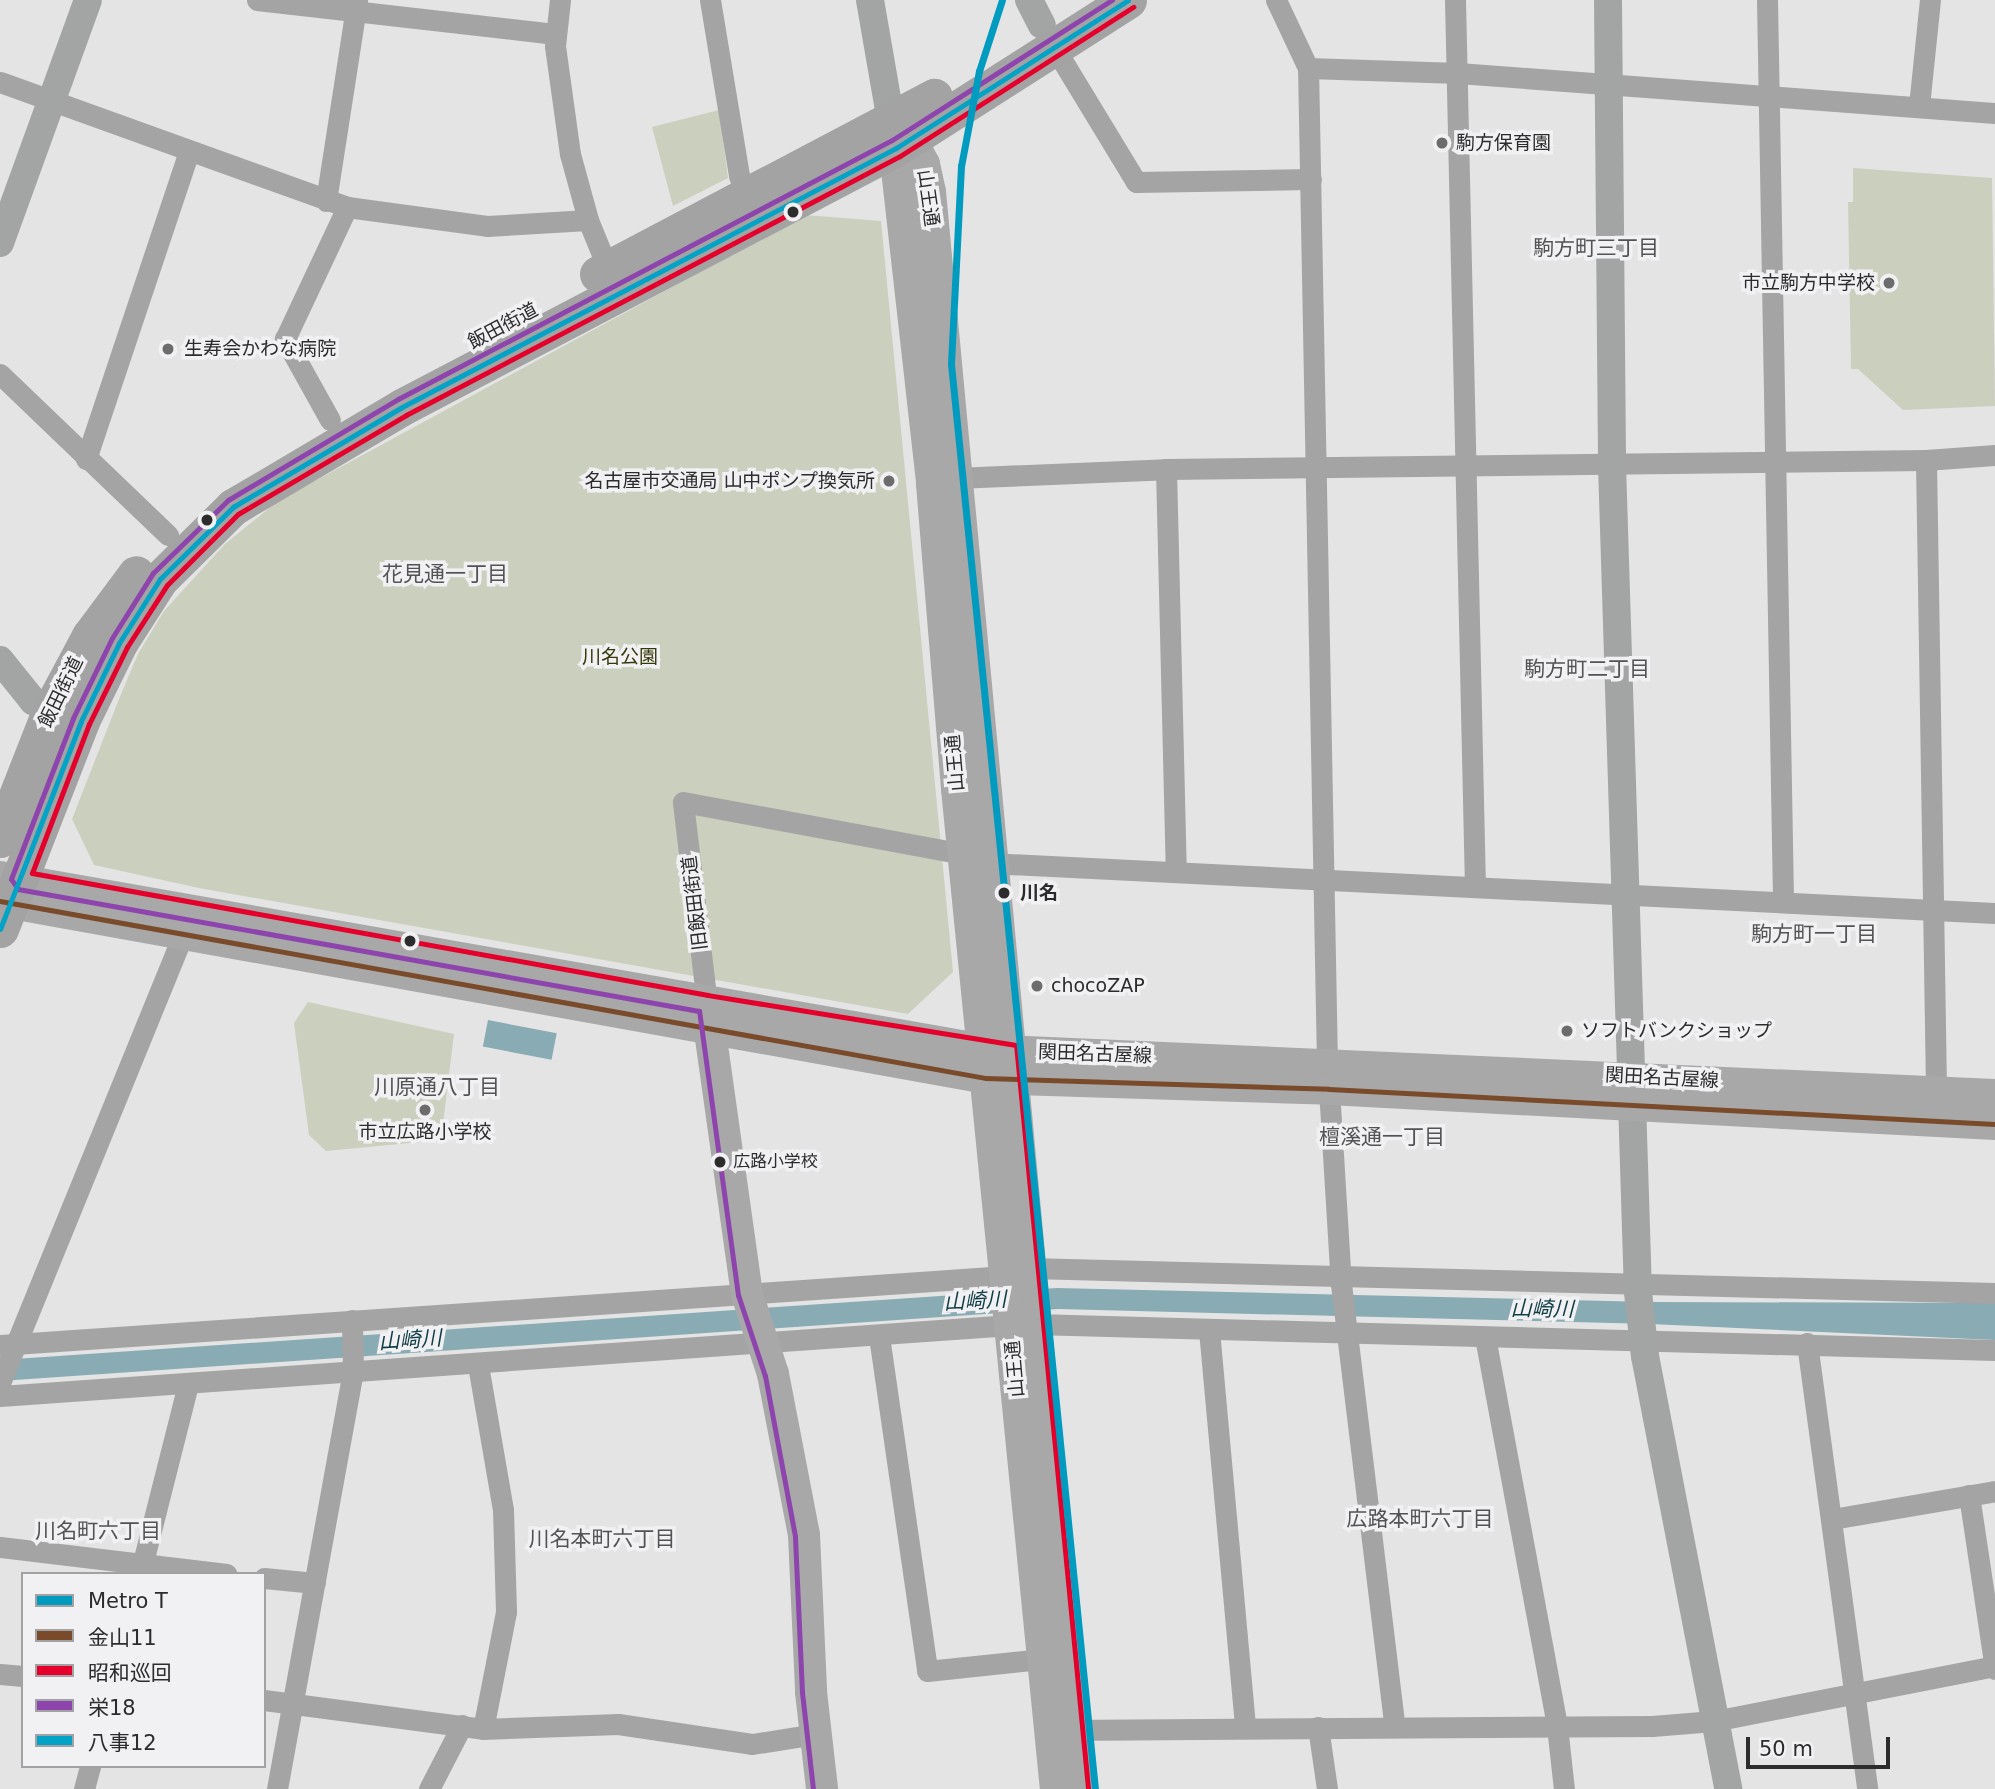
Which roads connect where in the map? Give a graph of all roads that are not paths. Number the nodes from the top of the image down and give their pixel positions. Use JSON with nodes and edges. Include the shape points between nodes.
{"nodes":[{"id":1,"x":88,"y":0,"type":"edge"},
{"id":2,"x":257,"y":0,"type":"edge"},
{"id":3,"x":560,"y":0,"type":"edge"},
{"id":4,"x":710,"y":0,"type":"edge"},
{"id":5,"x":870,"y":0,"type":"edge"},
{"id":6,"x":1080,"y":0,"type":"edge"},
{"id":7,"x":1128,"y":0,"type":"edge"},
{"id":8,"x":1276,"y":0,"type":"edge"},
{"id":9,"x":1455,"y":0,"type":"edge"},
{"id":10,"x":1608,"y":0,"type":"edge"},
{"id":11,"x":1767,"y":0,"type":"edge"},
{"id":12,"x":1930,"y":0,"type":"edge"},
{"id":13,"x":356,"y":7,"type":"edge"},
{"id":14,"x":1042,"y":24,"type":"edge"},
{"id":15,"x":555,"y":34,"type":"junction"},
{"id":16,"x":1308,"y":68,"type":"junction"},
{"id":17,"x":1458,"y":73,"type":"junction"},
{"id":18,"x":0,"y":82,"type":"edge"},
{"id":19,"x":1610,"y":85,"type":"junction"},
{"id":20,"x":1767,"y":97,"type":"junction"},
{"id":21,"x":49,"y":100,"type":"junction"},
{"id":22,"x":1919,"y":106,"type":"junction"},
{"id":23,"x":1995,"y":113,"type":"edge"},
{"id":24,"x":899,"y":136,"type":"junction"},
{"id":25,"x":189,"y":152,"type":"junction"},
{"id":26,"x":1311,"y":179,"type":"junction"},
{"id":27,"x":746,"y":194,"type":"junction"},
{"id":28,"x":326,"y":201,"type":"junction"},
{"id":29,"x":347,"y":207,"type":"junction"},
{"id":30,"x":588,"y":220,"type":"junction"},
{"id":31,"x":0,"y":243,"type":"edge"},
{"id":32,"x":608,"y":269,"type":"junction"},
{"id":33,"x":0,"y":374,"type":"edge"},
{"id":34,"x":330,"y":420,"type":"junction"},
{"id":35,"x":1995,"y":455,"type":"edge"},
{"id":36,"x":86,"y":458,"type":"junction"},
{"id":37,"x":1926,"y":460,"type":"junction"},
{"id":38,"x":1776,"y":463,"type":"junction"},
{"id":39,"x":1612,"y":465,"type":"junction"},
{"id":40,"x":1465,"y":467,"type":"junction"},
{"id":41,"x":1166,"y":469,"type":"junction"},
{"id":42,"x":1319,"y":469,"type":"junction"},
{"id":43,"x":955,"y":478,"type":"junction"},
{"id":44,"x":168,"y":535,"type":"junction"},
{"id":45,"x":0,"y":660,"type":"edge"},
{"id":46,"x":66,"y":715,"type":"junction"},
{"id":47,"x":0,"y":839,"type":"edge"},
{"id":48,"x":977,"y":859,"type":"junction"},
{"id":49,"x":1176,"y":871,"type":"junction"},
{"id":50,"x":1324,"y":879,"type":"junction"},
{"id":51,"x":1475,"y":886,"type":"junction"},
{"id":52,"x":1626,"y":893,"type":"junction"},
{"id":53,"x":6,"y":898,"type":"edge"},
{"id":54,"x":1783,"y":902,"type":"junction"},
{"id":55,"x":1933,"y":909,"type":"junction"},
{"id":56,"x":1995,"y":913,"type":"edge"},
{"id":57,"x":184,"y":932,"type":"junction"},
{"id":58,"x":708,"y":1016,"type":"junction"},
{"id":59,"x":998,"y":1065,"type":"junction"},
{"id":60,"x":1328,"y":1077,"type":"junction"},
{"id":61,"x":1632,"y":1091,"type":"junction"},
{"id":62,"x":1936,"y":1093,"type":"junction"},
{"id":63,"x":1995,"y":1095,"type":"edge"},
{"id":64,"x":1995,"y":1124,"type":"edge"},
{"id":65,"x":1018,"y":1275,"type":"junction"},
{"id":66,"x":1341,"y":1281,"type":"junction"},
{"id":67,"x":1638,"y":1289,"type":"junction"},
{"id":68,"x":1995,"y":1293,"type":"edge"},
{"id":69,"x":748,"y":1297,"type":"junction"},
{"id":70,"x":352,"y":1320,"type":"junction"},
{"id":71,"x":1022,"y":1322,"type":"junction"},
{"id":72,"x":1209,"y":1330,"type":"junction"},
{"id":73,"x":1348,"y":1333,"type":"junction"},
{"id":74,"x":880,"y":1336,"type":"junction"},
{"id":75,"x":1485,"y":1336,"type":"junction"},
{"id":76,"x":1642,"y":1340,"type":"junction"},
{"id":77,"x":761,"y":1341,"type":"junction"},
{"id":78,"x":1807,"y":1343,"type":"junction"},
{"id":79,"x":8,"y":1344,"type":"edge"},
{"id":80,"x":1995,"y":1350,"type":"edge"},
{"id":81,"x":478,"y":1364,"type":"junction"},
{"id":82,"x":353,"y":1372,"type":"junction"},
{"id":83,"x":0,"y":1383,"type":"edge"},
{"id":84,"x":188,"y":1384,"type":"junction"},
{"id":85,"x":0,"y":1396,"type":"edge"},
{"id":86,"x":1995,"y":1491,"type":"edge"},
{"id":87,"x":1969,"y":1495,"type":"junction"},
{"id":88,"x":1832,"y":1519,"type":"junction"},
{"id":89,"x":0,"y":1547,"type":"edge"},
{"id":90,"x":141,"y":1569,"type":"edge"},
{"id":91,"x":192,"y":1572,"type":"edge"},
{"id":92,"x":266,"y":1578,"type":"edge"},
{"id":93,"x":315,"y":1583,"type":"junction"},
{"id":94,"x":1042,"y":1660,"type":"junction"},
{"id":95,"x":1995,"y":1667,"type":"edge"},
{"id":96,"x":0,"y":1674,"type":"edge"},
{"id":97,"x":21,"y":1676,"type":"edge"},
{"id":98,"x":1856,"y":1695,"type":"junction"},
{"id":99,"x":266,"y":1700,"type":"edge"},
{"id":100,"x":292,"y":1703,"type":"junction"},
{"id":101,"x":1714,"y":1721,"type":"junction"},
{"id":102,"x":461,"y":1726,"type":"junction"},
{"id":103,"x":1557,"y":1726,"type":"junction"},
{"id":104,"x":1318,"y":1727,"type":"junction"},
{"id":105,"x":1395,"y":1727,"type":"junction"},
{"id":106,"x":1245,"y":1728,"type":"junction"},
{"id":107,"x":483,"y":1729,"type":"junction"},
{"id":108,"x":1061,"y":1730,"type":"junction"},
{"id":109,"x":816,"y":1734,"type":"junction"},
{"id":110,"x":89,"y":1768,"type":"edge"},
{"id":111,"x":84,"y":1789,"type":"edge"},
{"id":112,"x":277,"y":1789,"type":"edge"},
{"id":113,"x":429,"y":1789,"type":"edge"},
{"id":114,"x":822,"y":1789,"type":"edge"},
{"id":115,"x":1056,"y":1789,"type":"edge"},
{"id":116,"x":1079,"y":1789,"type":"edge"},
{"id":117,"x":1326,"y":1789,"type":"edge"},
{"id":118,"x":1564,"y":1789,"type":"edge"},
{"id":119,"x":1728,"y":1789,"type":"edge"},
{"id":120,"x":1867,"y":1789,"type":"edge"}],
"edges":[{"from":1,"to":21,"type":"street"},
{"from":2,"to":13,"type":"street"},
{"from":3,"to":15,"type":"street"},
{"from":4,"to":27,"type":"street","via":[[739,176]]},
{"from":5,"to":24,"type":"street"},
{"from":6,"to":14,"type":"highway","name":"飯田街道"},
{"from":7,"to":14,"type":"highway","name":"飯田街道"},
{"from":8,"to":16,"type":"street"},
{"from":9,"to":17,"type":"street"},
{"from":10,"to":19,"type":"street"},
{"from":11,"to":20,"type":"street"},
{"from":12,"to":22,"type":"street"},
{"from":13,"to":15,"type":"street"},
{"from":13,"to":28,"type":"street"},
{"from":14,"to":24,"type":"highway","name":"飯田街道"},
{"from":14,"to":26,"type":"street","via":[[1136,182]]},
{"from":15,"to":30,"type":"street","via":[[570,155]]},
{"from":16,"to":17,"type":"street"},
{"from":16,"to":26,"type":"street"},
{"from":17,"to":19,"type":"street"},
{"from":17,"to":40,"type":"street"},
{"from":18,"to":21,"type":"street"},
{"from":19,"to":20,"type":"street"},
{"from":19,"to":39,"type":"street"},
{"from":20,"to":22,"type":"street"},
{"from":20,"to":38,"type":"street"},
{"from":21,"to":25,"type":"street"},
{"from":21,"to":31,"type":"street"},
{"from":22,"to":23,"type":"street"},
{"from":24,"to":27,"type":"highway","name":"飯田街道"},
{"from":24,"to":43,"type":"main road","name":"山王通","via":[[924,164],[930,192]]},
{"from":24,"to":46,"type":"highway","name":"飯田街道","via":[[256,491],[204,533],[160,579]]},
{"from":24,"to":48,"type":"main road","name":"山王通","via":[[932,484]]},
{"from":25,"to":28,"type":"street"},
{"from":25,"to":36,"type":"street"},
{"from":26,"to":42,"type":"street"},
{"from":27,"to":32,"type":"highway","name":"飯田街道"},
{"from":28,"to":29,"type":"street"},
{"from":29,"to":30,"type":"street","via":[[487,226]]},
{"from":29,"to":34,"type":"street","via":[[285,339]]},
{"from":30,"to":32,"type":"street"},
{"from":32,"to":34,"type":"highway","name":"飯田街道"},
{"from":33,"to":36,"type":"street"},
{"from":34,"to":44,"type":"highway","name":"飯田街道","via":[[230,479]]},
{"from":35,"to":37,"type":"street"},
{"from":36,"to":44,"type":"street"},
{"from":37,"to":38,"type":"street"},
{"from":37,"to":55,"type":"street"},
{"from":38,"to":39,"type":"street"},
{"from":38,"to":54,"type":"street"},
{"from":39,"to":40,"type":"street"},
{"from":39,"to":52,"type":"street"},
{"from":40,"to":42,"type":"street"},
{"from":40,"to":51,"type":"street"},
{"from":41,"to":42,"type":"street"},
{"from":41,"to":43,"type":"street"},
{"from":41,"to":49,"type":"street"},
{"from":42,"to":50,"type":"street"},
{"from":43,"to":48,"type":"main road","name":"山王通"},
{"from":44,"to":46,"type":"highway","name":"飯田街道","via":[[90,636]]},
{"from":45,"to":46,"type":"street","via":[[33,701]]},
{"from":46,"to":47,"type":"highway","name":"飯田街道"},
{"from":46,"to":53,"type":"highway","name":"飯田街道"},
{"from":48,"to":49,"type":"street"},
{"from":48,"to":58,"type":"street","name":"旧飯田街道","via":[[683,802]]},
{"from":48,"to":59,"type":"main road","name":"山王通"},
{"from":49,"to":50,"type":"street"},
{"from":50,"to":51,"type":"street"},
{"from":50,"to":60,"type":"street"},
{"from":51,"to":52,"type":"street"},
{"from":52,"to":54,"type":"street"},
{"from":52,"to":61,"type":"street"},
{"from":53,"to":57,"type":"main road","name":"関田名古屋線"},
{"from":53,"to":58,"type":"main road","name":"関田名古屋線"},
{"from":54,"to":55,"type":"street"},
{"from":55,"to":56,"type":"street"},
{"from":55,"to":62,"type":"street"},
{"from":57,"to":58,"type":"main road","name":"関田名古屋線"},
{"from":57,"to":79,"type":"street"},
{"from":58,"to":59,"type":"main road","name":"関田名古屋線"},
{"from":58,"to":69,"type":"main road"},
{"from":59,"to":60,"type":"main road","name":"関田名古屋線"},
{"from":59,"to":65,"type":"main road","name":"山王通"},
{"from":60,"to":61,"type":"main road","name":"関田名古屋線"},
{"from":60,"to":66,"type":"street"},
{"from":61,"to":62,"type":"main road","name":"関田名古屋線"},
{"from":61,"to":64,"type":"main road","name":"関田名古屋線"},
{"from":61,"to":67,"type":"street"},
{"from":62,"to":63,"type":"main road","name":"関田名古屋線"},
{"from":65,"to":66,"type":"street"},
{"from":65,"to":69,"type":"street"},
{"from":65,"to":71,"type":"main road","name":"山王通"},
{"from":66,"to":67,"type":"street"},
{"from":66,"to":73,"type":"street"},
{"from":67,"to":68,"type":"street"},
{"from":67,"to":76,"type":"street"},
{"from":69,"to":70,"type":"street"},
{"from":69,"to":77,"type":"main road"},
{"from":70,"to":79,"type":"street"},
{"from":70,"to":82,"type":"street"},
{"from":71,"to":72,"type":"street"},
{"from":71,"to":74,"type":"street"},
{"from":71,"to":94,"type":"main road","name":"山王通"},
{"from":71,"to":108,"type":"main road","name":"山王通"},
{"from":72,"to":73,"type":"street"},
{"from":72,"to":106,"type":"street"},
{"from":73,"to":75,"type":"street"},
{"from":73,"to":105,"type":"street"},
{"from":74,"to":77,"type":"street"},
{"from":74,"to":94,"type":"street","via":[[927,1671]]},
{"from":75,"to":76,"type":"street"},
{"from":75,"to":103,"type":"street"},
{"from":76,"to":78,"type":"street"},
{"from":76,"to":101,"type":"street"},
{"from":77,"to":81,"type":"street"},
{"from":77,"to":109,"type":"main road","via":[[773,1374],[804,1535]]},
{"from":78,"to":80,"type":"street"},
{"from":78,"to":88,"type":"street"},
{"from":79,"to":83,"type":"street"},
{"from":81,"to":82,"type":"street"},
{"from":81,"to":107,"type":"street","via":[[503,1510],[506,1612]]},
{"from":82,"to":84,"type":"street"},
{"from":82,"to":93,"type":"street"},
{"from":84,"to":85,"type":"street"},
{"from":84,"to":90,"type":"street"},
{"from":86,"to":87,"type":"street"},
{"from":87,"to":88,"type":"street"},
{"from":87,"to":95,"type":"street"},
{"from":88,"to":98,"type":"street"},
{"from":89,"to":90,"type":"street"},
{"from":90,"to":91,"type":"street"},
{"from":92,"to":93,"type":"street"},
{"from":93,"to":100,"type":"street"},
{"from":94,"to":108,"type":"main road","name":"山王通"},
{"from":95,"to":98,"type":"street"},
{"from":96,"to":97,"type":"street"},
{"from":98,"to":101,"type":"street"},
{"from":98,"to":120,"type":"street"},
{"from":99,"to":100,"type":"street"},
{"from":100,"to":102,"type":"street"},
{"from":100,"to":112,"type":"street"},
{"from":101,"to":103,"type":"street"},
{"from":101,"to":119,"type":"street"},
{"from":102,"to":107,"type":"street"},
{"from":102,"to":113,"type":"street"},
{"from":103,"to":105,"type":"street"},
{"from":103,"to":118,"type":"street"},
{"from":104,"to":105,"type":"street"},
{"from":104,"to":106,"type":"street"},
{"from":104,"to":117,"type":"street"},
{"from":106,"to":108,"type":"street"},
{"from":107,"to":109,"type":"street","via":[[618,1724],[752,1744]]},
{"from":108,"to":115,"type":"main road","name":"山王通"},
{"from":108,"to":116,"type":"main road","name":"山王通"},
{"from":109,"to":114,"type":"main road"},
{"from":110,"to":111,"type":"street"}]}
